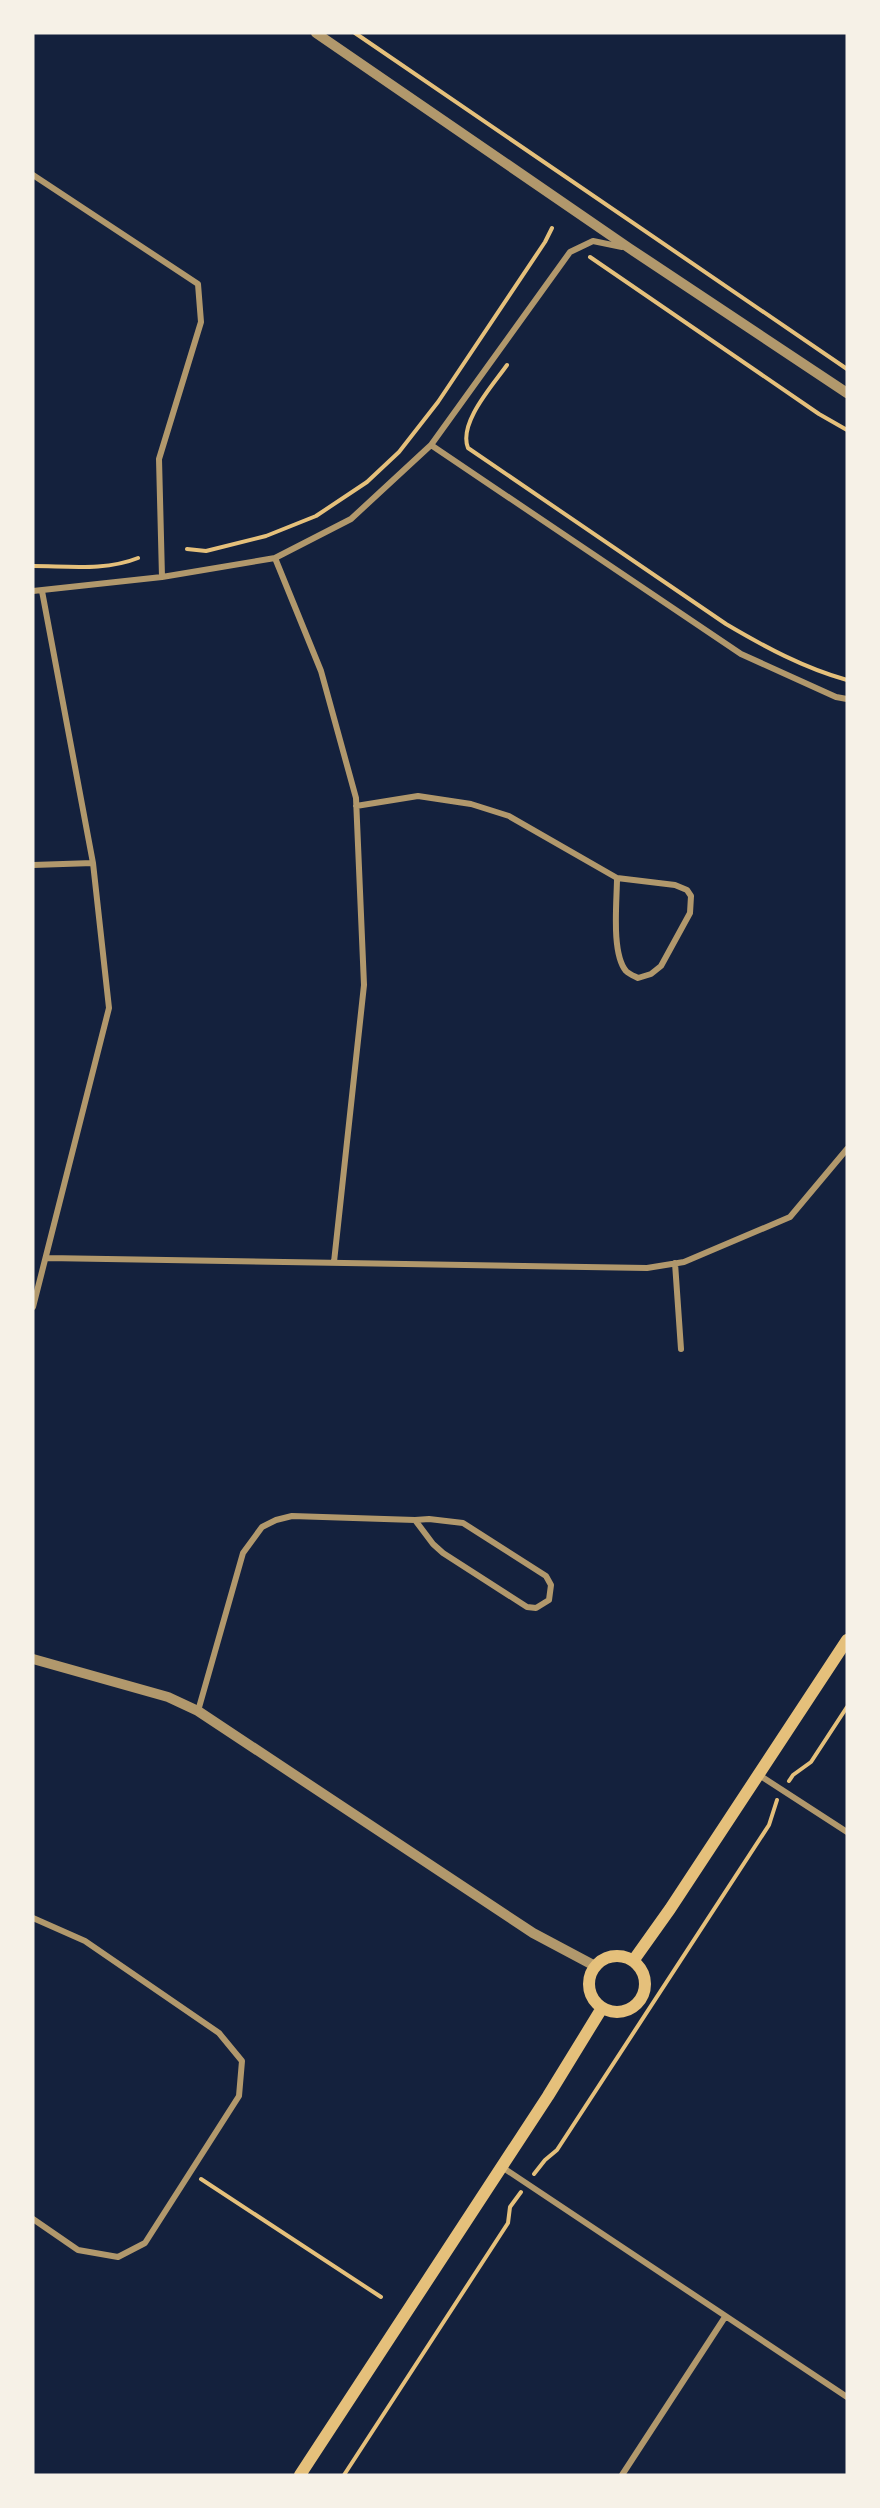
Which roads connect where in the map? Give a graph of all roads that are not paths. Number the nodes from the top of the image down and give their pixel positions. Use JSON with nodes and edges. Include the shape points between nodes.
{"nodes":[{"id":1,"x":316,"y":33,"type":"edge"},
{"id":2,"x":33,"y":175,"type":"edge"},
{"id":3,"x":629,"y":248,"type":"junction"},
{"id":4,"x":847,"y":393,"type":"edge"},
{"id":5,"x":431,"y":445,"type":"junction"},
{"id":6,"x":275,"y":558,"type":"junction"},
{"id":7,"x":162,"y":577,"type":"junction"},
{"id":8,"x":33,"y":591,"type":"edge"},
{"id":9,"x":42,"y":591,"type":"junction"},
{"id":10,"x":847,"y":699,"type":"edge"},
{"id":11,"x":356,"y":806,"type":"junction"},
{"id":12,"x":93,"y":863,"type":"junction"},
{"id":13,"x":33,"y":865,"type":"edge"},
{"id":14,"x":617,"y":878,"type":"junction"},
{"id":15,"x":847,"y":1149,"type":"edge"},
{"id":16,"x":47,"y":1258,"type":"junction"},
{"id":17,"x":334,"y":1262,"type":"junction"},
{"id":18,"x":675,"y":1263,"type":"junction"},
{"id":19,"x":33,"y":1307,"type":"edge"},
{"id":20,"x":681,"y":1349,"type":"dead end"},
{"id":21,"x":415,"y":1520,"type":"junction"},
{"id":22,"x":847,"y":1640,"type":"edge"},
{"id":23,"x":33,"y":1659,"type":"edge"},
{"id":24,"x":198,"y":1711,"type":"junction"},
{"id":25,"x":759,"y":1775,"type":"junction"},
{"id":26,"x":847,"y":1832,"type":"edge"},
{"id":27,"x":33,"y":1918,"type":"edge"},
{"id":28,"x":633,"y":1961,"type":"junction"},
{"id":29,"x":595,"y":1966,"type":"junction"},
{"id":30,"x":603,"y":2008,"type":"junction"},
{"id":31,"x":501,"y":2166,"type":"junction"},
{"id":32,"x":33,"y":2219,"type":"edge"},
{"id":33,"x":725,"y":2316,"type":"junction"},
{"id":34,"x":847,"y":2397,"type":"edge"},
{"id":35,"x":300,"y":2475,"type":"edge"},
{"id":36,"x":622,"y":2475,"type":"edge"}],
"edges":[{"from":1,"to":3,"type":"street"},
{"from":2,"to":7,"type":"street","via":[[198,284],[201,322],[159,459]]},
{"from":3,"to":4,"type":"street"},
{"from":3,"to":5,"type":"street","via":[[592,241],[570,252]]},
{"from":5,"to":6,"type":"street","via":[[351,519]]},
{"from":5,"to":10,"type":"street","via":[[741,654]]},
{"from":6,"to":7,"type":"street"},
{"from":6,"to":11,"type":"street","via":[[321,671]]},
{"from":7,"to":9,"type":"street"},
{"from":8,"to":9,"type":"street"},
{"from":9,"to":12,"type":"street"},
{"from":11,"to":14,"type":"street","via":[[418,796],[471,804],[509,816]]},
{"from":11,"to":17,"type":"street","via":[[364,985]]},
{"from":12,"to":13,"type":"street"},
{"from":12,"to":16,"type":"street","via":[[109,1008]]},
{"from":14,"to":14,"type":"street","via":[[675,885],[691,896],[690,913],[661,966],[638,978],[627,973],[620,961]]},
{"from":15,"to":18,"type":"street","via":[[790,1217]]},
{"from":16,"to":17,"type":"street"},
{"from":16,"to":19,"type":"street"},
{"from":17,"to":18,"type":"street","via":[[647,1268]]},
{"from":18,"to":20,"type":"street"},
{"from":21,"to":21,"type":"street","via":[[463,1523],[546,1576],[551,1585],[549,1600],[536,1608],[527,1607],[443,1553]]},
{"from":21,"to":24,"type":"street","via":[[292,1516],[262,1527],[243,1553]]},
{"from":22,"to":25,"type":"main road"},
{"from":23,"to":24,"type":"street","via":[[168,1697]]},
{"from":24,"to":29,"type":"street","via":[[533,1933]]},
{"from":25,"to":26,"type":"street"},
{"from":25,"to":28,"type":"main road"},
{"from":27,"to":32,"type":"street","via":[[85,1941],[219,2033],[242,2061],[239,2096],[145,2243],[118,2257],[78,2250]]},
{"from":28,"to":29,"type":"main road","via":[[609,1956]]},
{"from":28,"to":30,"type":"main road","via":[[644,1976],[645,1986],[638,2003],[621,2012]]},
{"from":29,"to":30,"type":"main road","via":[[590,1974],[590,1994]]},
{"from":30,"to":31,"type":"main road"},
{"from":31,"to":33,"type":"street"},
{"from":31,"to":35,"type":"main road"},
{"from":33,"to":34,"type":"street"},
{"from":33,"to":36,"type":"street"}]}
